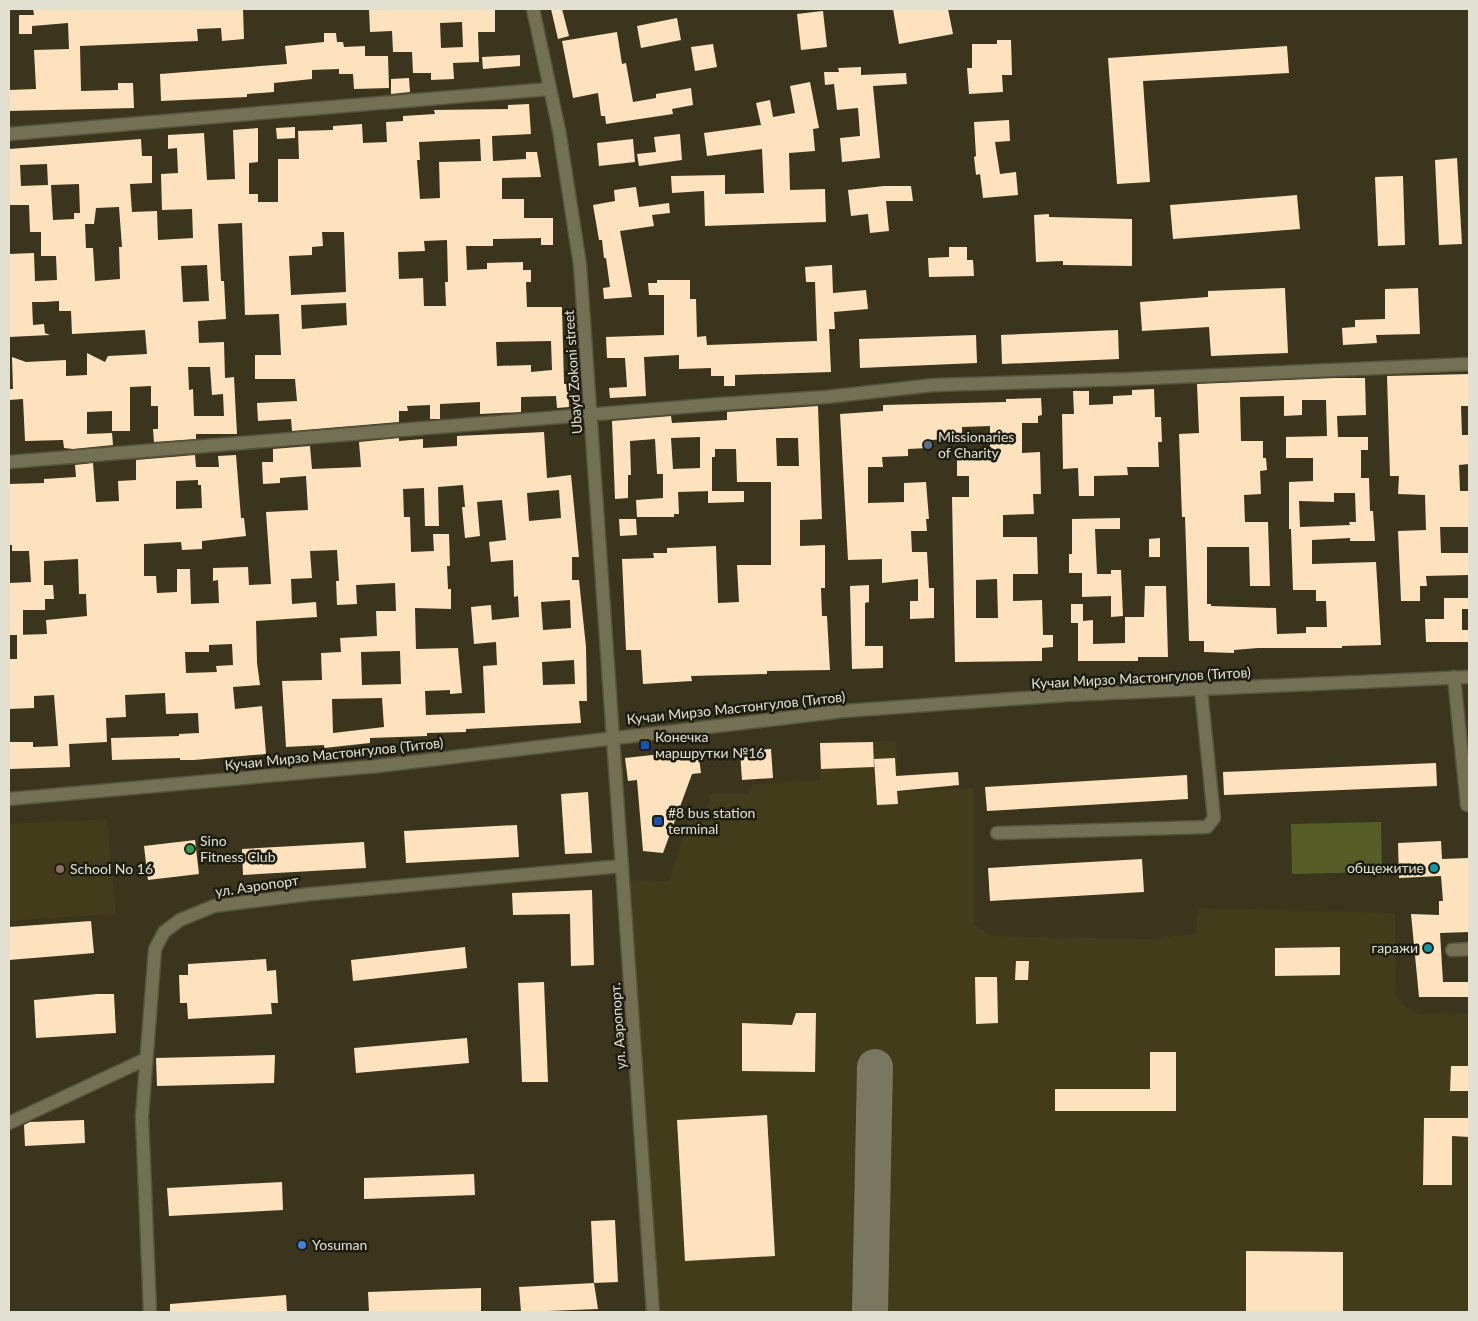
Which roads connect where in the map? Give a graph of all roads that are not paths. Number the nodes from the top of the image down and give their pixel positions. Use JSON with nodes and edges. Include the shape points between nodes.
{"nodes":[{"id":1,"x":533,"y":9,"type":"edge"},
{"id":2,"x":549,"y":89,"type":"junction"},
{"id":3,"x":9,"y":134,"type":"edge"},
{"id":4,"x":1469,"y":364,"type":"edge"},
{"id":5,"x":590,"y":415,"type":"junction"},
{"id":6,"x":9,"y":462,"type":"edge"},
{"id":7,"x":1469,"y":676,"type":"edge"},
{"id":8,"x":1454,"y":677,"type":"junction"},
{"id":9,"x":1201,"y":690,"type":"junction"},
{"id":10,"x":613,"y":737,"type":"junction"},
{"id":11,"x":9,"y":799,"type":"edge"},
{"id":12,"x":1469,"y":805,"type":"edge"},
{"id":13,"x":997,"y":833,"type":"dead end"},
{"id":14,"x":622,"y":866,"type":"junction"},
{"id":15,"x":1469,"y":949,"type":"edge"},
{"id":16,"x":1452,"y":950,"type":"dead end"},
{"id":17,"x":146,"y":1059,"type":"junction"},
{"id":18,"x":9,"y":1123,"type":"edge"},
{"id":19,"x":150,"y":1312,"type":"edge"},
{"id":20,"x":653,"y":1312,"type":"edge"}],
"edges":[{"from":1,"to":2,"type":"street","name":"Ubayd Zokoni street"},
{"from":2,"to":3,"type":"street"},
{"from":2,"to":5,"type":"street","name":"Ubayd Zokoni street","via":[[559,130],[580,265]]},
{"from":4,"to":5,"type":"street","via":[[934,385],[826,397]]},
{"from":5,"to":6,"type":"street"},
{"from":5,"to":10,"type":"street","name":"Ubayd Zokoni street"},
{"from":7,"to":8,"type":"street","name":"Кучаи Мирзо Мастонгулов (Титов)"},
{"from":8,"to":9,"type":"street","name":"Кучаи Мирзо Мастонгулов (Титов)"},
{"from":8,"to":12,"type":"street"},
{"from":9,"to":10,"type":"street","name":"Кучаи Мирзо Мастонгулов (Титов)","via":[[1068,695],[844,711]]},
{"from":9,"to":13,"type":"street","via":[[1214,818],[1207,826]]},
{"from":10,"to":11,"type":"street","name":"Кучаи Мирзо Мастонгулов (Титов)","via":[[296,774]]},
{"from":10,"to":14,"type":"street","name":"ул. Аэропорт."},
{"from":14,"to":17,"type":"street","name":"ул. Аэропорт","via":[[214,906],[180,920],[164,932],[155,949]]},
{"from":14,"to":20,"type":"street","name":"ул. Аэропорт."},
{"from":15,"to":16,"type":"street"},
{"from":17,"to":18,"type":"street"},
{"from":17,"to":19,"type":"street","name":"ул. Аэропорт","via":[[142,1116]]}]}
